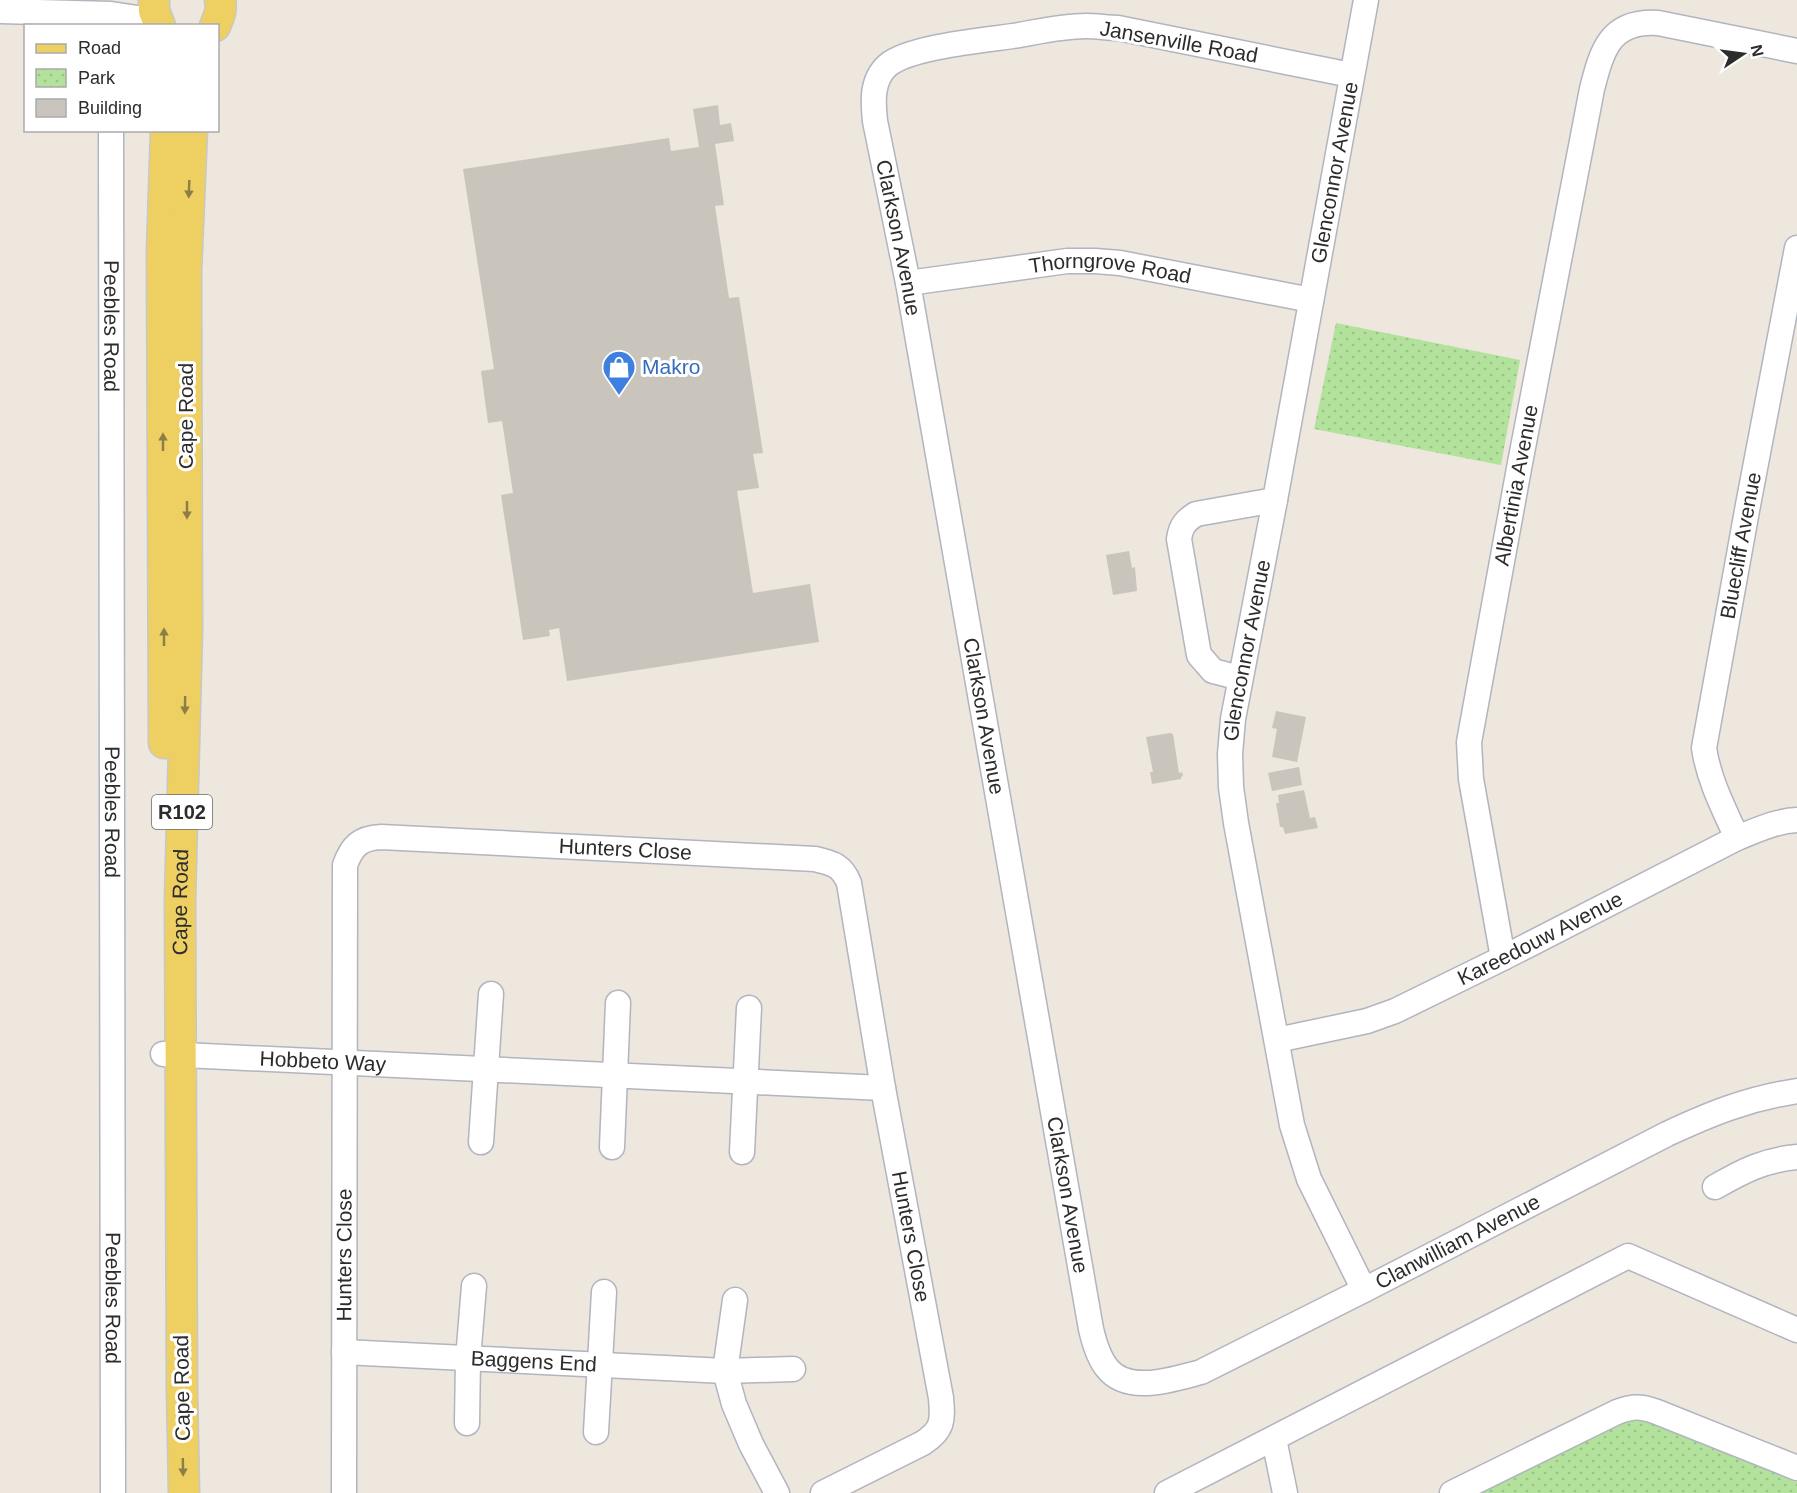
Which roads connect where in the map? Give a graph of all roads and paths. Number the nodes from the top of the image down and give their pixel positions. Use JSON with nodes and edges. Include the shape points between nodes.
{"nodes":[{"id":1,"x":220,"y":0,"type":"edge"},
{"id":2,"x":1366,"y":0,"type":"edge"},
{"id":3,"x":10,"y":7,"type":"edge"},
{"id":4,"x":155,"y":12,"type":"edge"},
{"id":5,"x":111,"y":20,"type":"edge"},
{"id":6,"x":216,"y":24,"type":"edge"},
{"id":7,"x":1797,"y":51,"type":"edge"},
{"id":8,"x":900,"y":58,"type":"joint"},
{"id":9,"x":1351,"y":75,"type":"junction"},
{"id":10,"x":111,"y":132,"type":"edge"},
{"id":11,"x":166,"y":132,"type":"edge"},
{"id":12,"x":192,"y":132,"type":"edge"},
{"id":13,"x":1797,"y":248,"type":"edge"},
{"id":14,"x":908,"y":283,"type":"junction"},
{"id":15,"x":1311,"y":300,"type":"junction"},
{"id":16,"x":1275,"y":500,"type":"junction"},
{"id":17,"x":1240,"y":678,"type":"junction"},
{"id":18,"x":1797,"y":820,"type":"edge"},
{"id":19,"x":1737,"y":838,"type":"junction"},
{"id":20,"x":1503,"y":958,"type":"junction"},
{"id":21,"x":490,"y":993,"type":"dead end"},
{"id":22,"x":618,"y":1002,"type":"dead end"},
{"id":23,"x":749,"y":1008,"type":"dead end"},
{"id":24,"x":1277,"y":1040,"type":"junction"},
{"id":25,"x":172,"y":1054,"type":"junction"},
{"id":26,"x":344,"y":1063,"type":"junction"},
{"id":27,"x":485,"y":1069,"type":"junction"},
{"id":28,"x":614,"y":1076,"type":"junction"},
{"id":29,"x":746,"y":1082,"type":"junction"},
{"id":30,"x":883,"y":1088,"type":"junction"},
{"id":31,"x":1797,"y":1091,"type":"edge"},
{"id":32,"x":481,"y":1142,"type":"dead end"},
{"id":33,"x":612,"y":1147,"type":"dead end"},
{"id":34,"x":742,"y":1152,"type":"dead end"},
{"id":35,"x":1797,"y":1157,"type":"edge"},
{"id":36,"x":1716,"y":1187,"type":"dead end"},
{"id":37,"x":474,"y":1286,"type":"dead end"},
{"id":38,"x":1364,"y":1290,"type":"junction"},
{"id":39,"x":604,"y":1292,"type":"dead end"},
{"id":40,"x":735,"y":1300,"type":"dead end"},
{"id":41,"x":1797,"y":1330,"type":"edge"},
{"id":42,"x":344,"y":1352,"type":"junction"},
{"id":43,"x":468,"y":1359,"type":"junction"},
{"id":44,"x":600,"y":1366,"type":"junction"},
{"id":45,"x":794,"y":1369,"type":"dead end"},
{"id":46,"x":725,"y":1371,"type":"junction"},
{"id":47,"x":1119,"y":1378,"type":"joint"},
{"id":48,"x":467,"y":1423,"type":"dead end"},
{"id":49,"x":596,"y":1432,"type":"dead end"},
{"id":50,"x":1274,"y":1438,"type":"junction"},
{"id":51,"x":1797,"y":1468,"type":"edge"},
{"id":52,"x":113,"y":1493,"type":"edge"},
{"id":53,"x":163,"y":1493,"type":"edge"},
{"id":54,"x":184,"y":1493,"type":"edge"},
{"id":55,"x":344,"y":1493,"type":"edge"},
{"id":56,"x":777,"y":1493,"type":"edge"},
{"id":57,"x":823,"y":1493,"type":"edge"},
{"id":58,"x":1167,"y":1493,"type":"edge"},
{"id":59,"x":1285,"y":1493,"type":"edge"},
{"id":60,"x":1452,"y":1493,"type":"edge"}],
"edges":[{"from":1,"to":6,"type":"main road"},
{"from":2,"to":9,"type":"street","name":"Glenconnor Avenue"},
{"from":3,"to":5,"type":"street"},
{"from":4,"to":5,"type":"street"},
{"from":7,"to":20,"type":"street","name":"Albertinia Avenue","via":[[1645,22],[1620,31],[1610,39],[1601,56],[1469,742]]},
{"from":8,"to":9,"type":"street","name":"Jansenville Road","via":[[948,46],[1085,26],[1118,28]]},
{"from":8,"to":14,"type":"street","name":"Clarkson Avenue","via":[[881,73],[873,102]]},
{"from":9,"to":15,"type":"street","name":"Glenconnor Avenue"},
{"from":10,"to":52,"type":"street","name":"Peebles Road"},
{"from":25,"to":11,"type":"main road","name":"Cape Road","number":"R102","one_way":true,"via":[[165,878],[162,251]]},
{"from":12,"to":25,"type":"main road","name":"Cape Road","number":"R102","one_way":true,"via":[[186,271],[187,629]]},
{"from":13,"to":19,"type":"street","name":"Bluecliff Avenue","via":[[1704,748],[1712,784]]},
{"from":14,"to":15,"type":"street","name":"Thorngrove Road","via":[[1067,261],[1095,261]]},
{"from":14,"to":47,"type":"street","name":"Clarkson Avenue","via":[[1090,1329],[1096,1350]]},
{"from":15,"to":16,"type":"street","name":"Glenconnor Avenue"},
{"from":16,"to":17,"type":"street","name":"Glenconnor Avenue"},
{"from":16,"to":17,"type":"street","via":[[1196,514],[1181,529],[1179,540],[1199,655],[1213,670]]},
{"from":17,"to":24,"type":"street","name":"Glenconnor Avenue","via":[[1230,754],[1231,787]]},
{"from":18,"to":19,"type":"street","name":"Kareedouw Avenue","via":[[1766,826]]},
{"from":19,"to":20,"type":"street","name":"Kareedouw Avenue"},
{"from":20,"to":24,"type":"street","name":"Kareedouw Avenue","via":[[1367,1021]]},
{"from":21,"to":27,"type":"street"},
{"from":22,"to":28,"type":"street"},
{"from":23,"to":29,"type":"street"},
{"from":24,"to":38,"type":"street","name":"Glenconnor Avenue","via":[[1292,1125],[1309,1179]]},
{"from":25,"to":26,"type":"street","name":"Hobbeto Way"},
{"from":25,"to":53,"type":"main road","name":"Cape Road","number":"R102"},
{"from":25,"to":54,"type":"main road","name":"Cape Road","number":"R102","one_way":true},
{"from":26,"to":27,"type":"street","name":"Hobbeto Way"},
{"from":26,"to":30,"type":"street","name":"Hunters Close","via":[[345,865],[357,844],[381,837],[828,862],[845,872],[849,883]]},
{"from":26,"to":42,"type":"street","name":"Hunters Close"},
{"from":27,"to":28,"type":"street","name":"Hobbeto Way"},
{"from":27,"to":32,"type":"street"},
{"from":28,"to":29,"type":"street","name":"Hobbeto Way"},
{"from":28,"to":33,"type":"street"},
{"from":29,"to":30,"type":"street","name":"Hobbeto Way"},
{"from":29,"to":34,"type":"street"},
{"from":30,"to":57,"type":"street","name":"Hunters Close","via":[[943,1417],[933,1437]]},
{"from":31,"to":38,"type":"street","name":"Clanwilliam Avenue","via":[[1741,1103],[1695,1121]]},
{"from":35,"to":36,"type":"street","via":[[1766,1162]]},
{"from":37,"to":43,"type":"street"},
{"from":38,"to":47,"type":"street","name":"Clanwilliam Avenue","via":[[1201,1372],[1154,1382],[1136,1383]]},
{"from":39,"to":44,"type":"street"},
{"from":40,"to":46,"type":"street"},
{"from":41,"to":50,"type":"street","via":[[1628,1256]]},
{"from":42,"to":43,"type":"street","name":"Baggens End"},
{"from":42,"to":55,"type":"street","name":"Hunters Close"},
{"from":43,"to":44,"type":"street","name":"Baggens End"},
{"from":43,"to":48,"type":"street"},
{"from":44,"to":46,"type":"street","name":"Baggens End"},
{"from":44,"to":49,"type":"street"},
{"from":45,"to":46,"type":"street","name":"Baggens End"},
{"from":46,"to":56,"type":"street","via":[[751,1444]]},
{"from":50,"to":58,"type":"street"},
{"from":50,"to":59,"type":"street"},
{"from":51,"to":60,"type":"street","via":[[1647,1408],[1631,1407]]}]}
